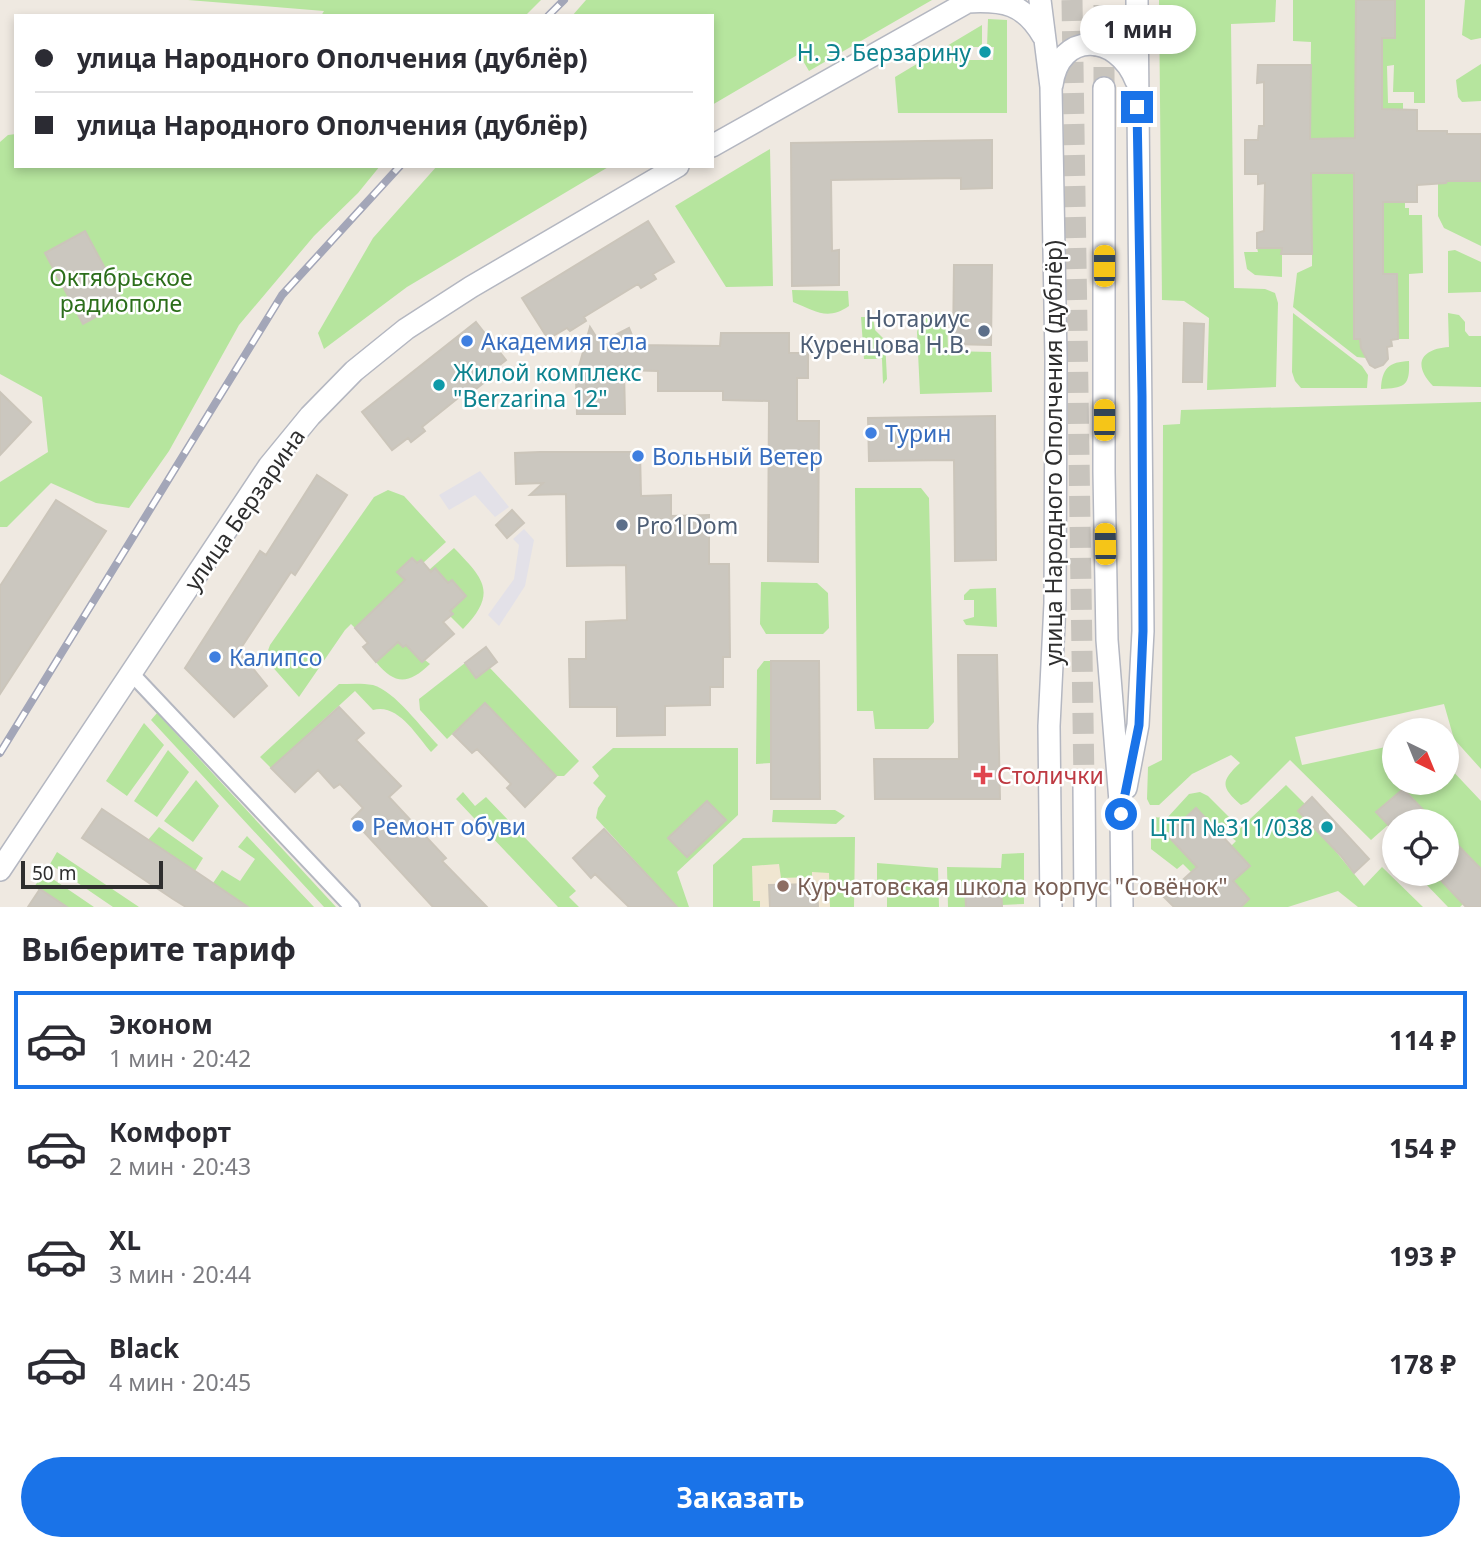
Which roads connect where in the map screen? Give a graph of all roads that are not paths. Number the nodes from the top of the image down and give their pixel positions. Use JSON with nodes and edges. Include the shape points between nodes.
{"nodes":[{"id":1,"x":1040,"y":0,"type":"edge"},
{"id":2,"x":1137,"y":0,"type":"edge"},
{"id":3,"x":969,"y":1,"type":"edge"},
{"id":4,"x":1044,"y":38,"type":"junction"},
{"id":5,"x":1136,"y":80,"type":"junction"},
{"id":6,"x":1051,"y":87,"type":"junction"},
{"id":7,"x":1104,"y":88,"type":"tunnel mouth"},
{"id":8,"x":714,"y":145,"type":"edge"},
{"id":9,"x":675,"y":168,"type":"edge"},
{"id":10,"x":131,"y":674,"type":"junction"},
{"id":11,"x":1084,"y":783,"type":"tunnel mouth"},
{"id":12,"x":1121,"y":814,"type":"junction"},
{"id":13,"x":0,"y":870,"type":"edge"},
{"id":14,"x":352,"y":907,"type":"edge"},
{"id":15,"x":1051,"y":907,"type":"edge"},
{"id":16,"x":1085,"y":907,"type":"edge"},
{"id":17,"x":1122,"y":907,"type":"edge"}],
"edges":[{"from":1,"to":4,"type":"street","name":"улица Народного Ополчения (дублёр)"},
{"from":2,"to":5,"type":"street"},
{"from":3,"to":4,"type":"street","via":[[1017,8]]},
{"from":3,"to":8,"type":"street"},
{"from":4,"to":6,"type":"street","name":"улица Народного Ополчения (дублёр)"},
{"from":5,"to":6,"type":"street","via":[[1124,58],[1095,44],[1065,56],[1057,64]]},
{"from":5,"to":12,"type":"street","via":[[1143,631],[1139,725]]},
{"from":6,"to":15,"type":"street","name":"улица Народного Ополчения (дублёр)","via":[[1057,444],[1049,726]]},
{"from":7,"to":12,"type":"street","via":[[1107,627]]},
{"from":9,"to":10,"type":"street","name":"улица Берзарина","via":[[471,286],[354,372],[269,466]]},
{"from":10,"to":13,"type":"street","name":"улица Берзарина"},
{"from":10,"to":14,"type":"street"},
{"from":11,"to":16,"type":"street"},
{"from":12,"to":17,"type":"street"}]}
